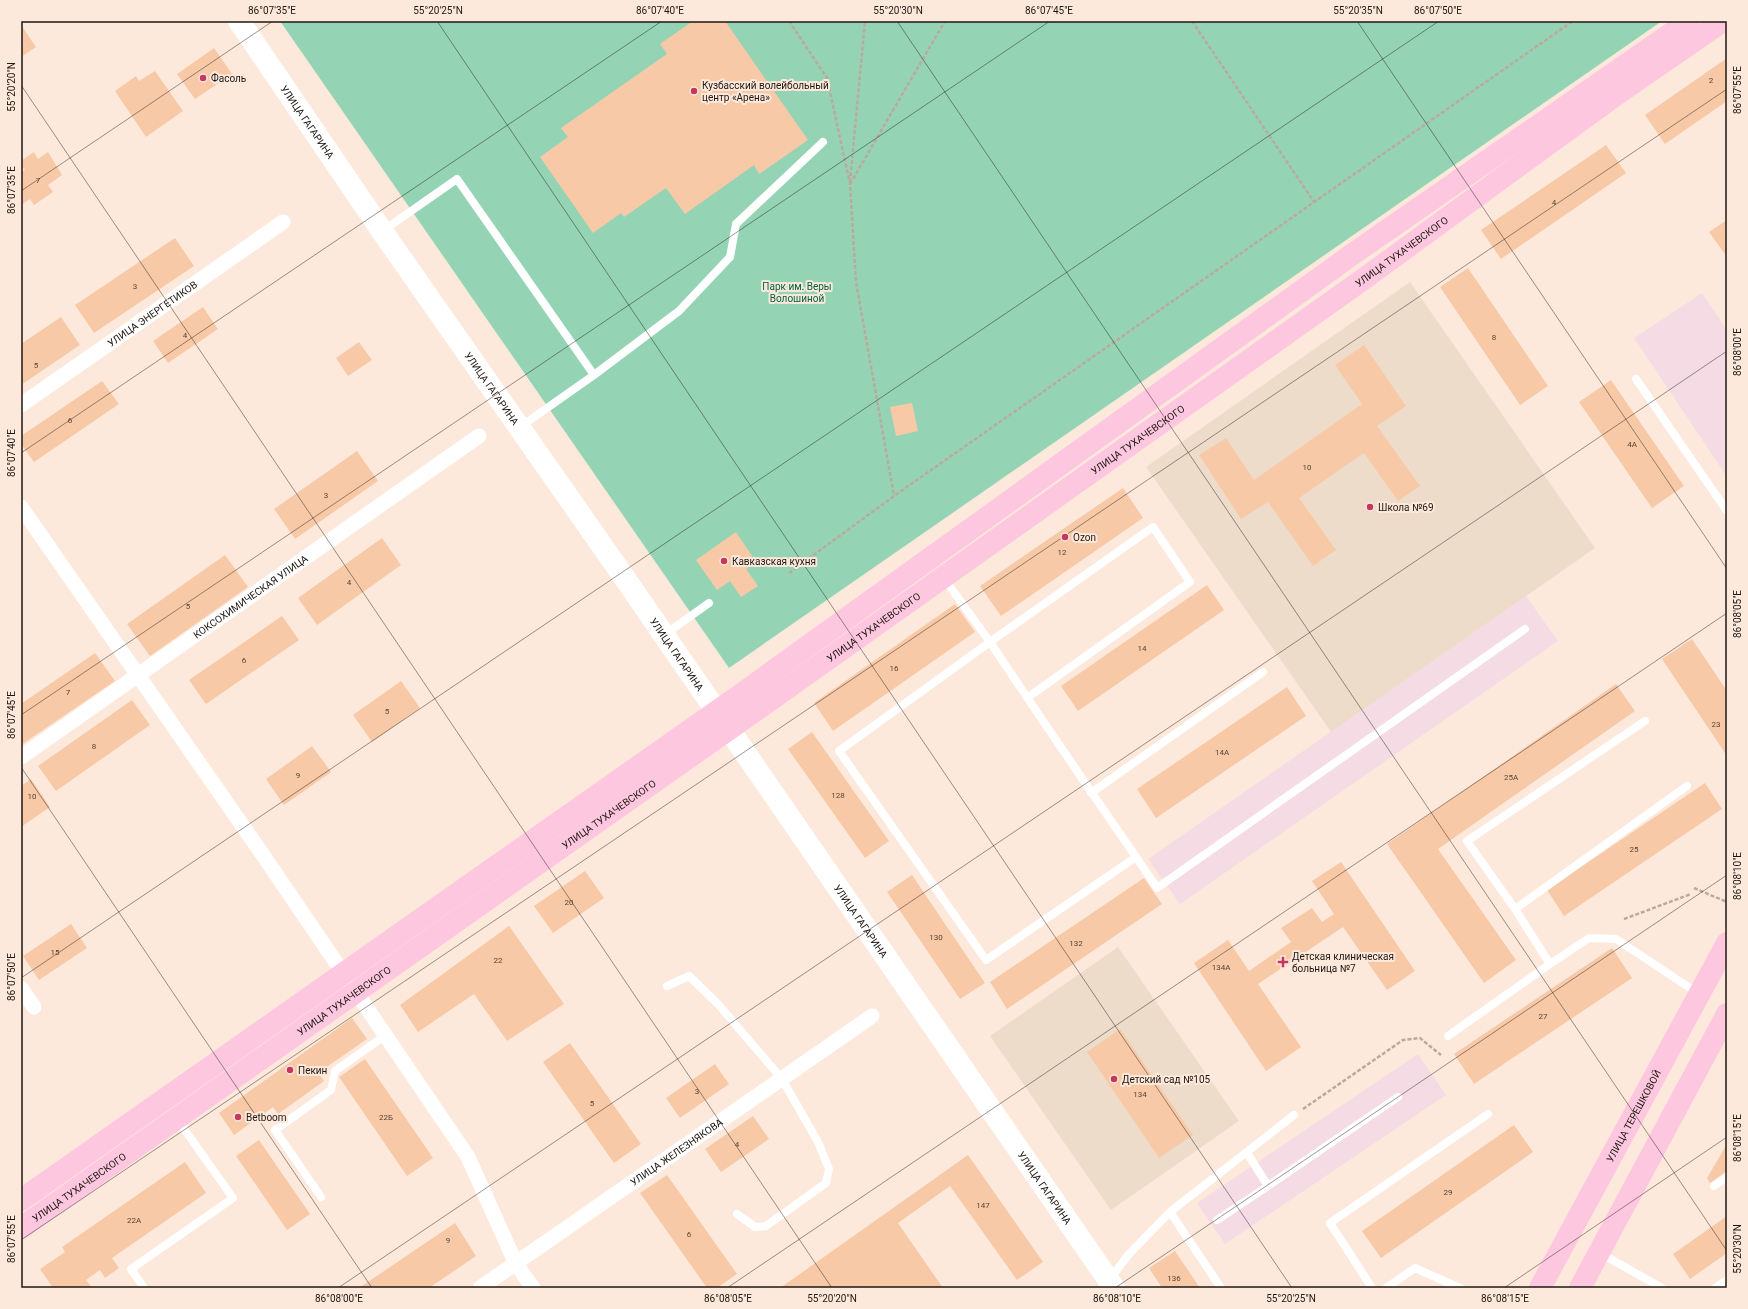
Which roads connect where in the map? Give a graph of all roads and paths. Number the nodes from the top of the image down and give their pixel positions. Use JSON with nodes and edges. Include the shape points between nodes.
{"nodes":[{"id":1,"x":239,"y":21,"type":"edge"},
{"id":2,"x":789,"y":21,"type":"edge"},
{"id":3,"x":865,"y":21,"type":"edge"},
{"id":4,"x":945,"y":21,"type":"edge"},
{"id":5,"x":1192,"y":21,"type":"edge"},
{"id":6,"x":1573,"y":21,"type":"edge"},
{"id":7,"x":1689,"y":21,"type":"edge"},
{"id":8,"x":1723,"y":21,"type":"edge"},
{"id":9,"x":823,"y":142,"type":"dead end"},
{"id":10,"x":850,"y":184,"type":"junction"},
{"id":11,"x":1314,"y":202,"type":"junction"},
{"id":12,"x":283,"y":222,"type":"dead end"},
{"id":13,"x":382,"y":231,"type":"junction"},
{"id":14,"x":594,"y":375,"type":"junction"},
{"id":15,"x":1636,"y":379,"type":"dead end"},
{"id":16,"x":21,"y":405,"type":"edge"},
{"id":17,"x":519,"y":427,"type":"junction"},
{"id":18,"x":479,"y":436,"type":"dead end"},
{"id":19,"x":894,"y":496,"type":"junction"},
{"id":20,"x":21,"y":507,"type":"edge"},
{"id":21,"x":1727,"y":511,"type":"edge"},
{"id":22,"x":937,"y":568,"type":"junction"},
{"id":23,"x":789,"y":573,"type":"dead end"},
{"id":24,"x":709,"y":603,"type":"dead end"},
{"id":25,"x":1525,"y":629,"type":"dead end"},
{"id":26,"x":663,"y":636,"type":"junction"},
{"id":27,"x":990,"y":642,"type":"junction"},
{"id":28,"x":1263,"y":672,"type":"dead end"},
{"id":29,"x":138,"y":675,"type":"junction"},
{"id":30,"x":1027,"y":698,"type":"junction"},
{"id":31,"x":716,"y":712,"type":"junction"},
{"id":32,"x":1645,"y":721,"type":"dead end"},
{"id":33,"x":728,"y":730,"type":"junction"},
{"id":34,"x":21,"y":757,"type":"edge"},
{"id":35,"x":1687,"y":786,"type":"dead end"},
{"id":36,"x":1091,"y":793,"type":"junction"},
{"id":37,"x":1136,"y":857,"type":"junction"},
{"id":38,"x":1694,"y":888,"type":"dead end"},
{"id":39,"x":1691,"y":894,"type":"dead end"},
{"id":40,"x":1727,"y":902,"type":"edge"},
{"id":41,"x":1515,"y":909,"type":"junction"},
{"id":42,"x":1624,"y":919,"type":"dead end"},
{"id":43,"x":1727,"y":943,"type":"edge"},
{"id":44,"x":1550,"y":964,"type":"junction"},
{"id":45,"x":349,"y":983,"type":"junction"},
{"id":46,"x":667,"y":986,"type":"dead end"},
{"id":47,"x":21,"y":988,"type":"edge"},
{"id":48,"x":1699,"y":994,"type":"junction"},
{"id":49,"x":34,"y":1007,"type":"dead end"},
{"id":50,"x":872,"y":1016,"type":"dead end"},
{"id":51,"x":1726,"y":1019,"type":"edge"},
{"id":52,"x":386,"y":1035,"type":"junction"},
{"id":53,"x":1448,"y":1036,"type":"dead end"},
{"id":54,"x":1441,"y":1055,"type":"dead end"},
{"id":55,"x":782,"y":1079,"type":"junction"},
{"id":56,"x":1398,"y":1097,"type":"dead end"},
{"id":57,"x":170,"y":1109,"type":"junction"},
{"id":58,"x":1488,"y":1114,"type":"dead end"},
{"id":59,"x":1294,"y":1115,"type":"joint"},
{"id":60,"x":1247,"y":1153,"type":"junction"},
{"id":61,"x":1727,"y":1177,"type":"edge"},
{"id":62,"x":1268,"y":1186,"type":"junction"},
{"id":63,"x":1714,"y":1186,"type":"dead end"},
{"id":64,"x":321,"y":1197,"type":"dead end"},
{"id":65,"x":21,"y":1200,"type":"edge"},
{"id":66,"x":1170,"y":1212,"type":"junction"},
{"id":67,"x":737,"y":1214,"type":"dead end"},
{"id":68,"x":1217,"y":1220,"type":"dead end"},
{"id":69,"x":21,"y":1228,"type":"edge"},
{"id":70,"x":1599,"y":1252,"type":"junction"},
{"id":71,"x":516,"y":1264,"type":"junction"},
{"id":72,"x":1727,"y":1280,"type":"edge"},
{"id":73,"x":1107,"y":1285,"type":"edge"},
{"id":74,"x":144,"y":1288,"type":"edge"},
{"id":75,"x":480,"y":1288,"type":"edge"},
{"id":76,"x":533,"y":1288,"type":"edge"},
{"id":77,"x":1221,"y":1288,"type":"edge"},
{"id":78,"x":1372,"y":1288,"type":"edge"},
{"id":79,"x":1386,"y":1288,"type":"edge"},
{"id":80,"x":1460,"y":1288,"type":"edge"},
{"id":81,"x":1540,"y":1288,"type":"edge"},
{"id":82,"x":1580,"y":1288,"type":"edge"},
{"id":83,"x":1662,"y":1288,"type":"edge"},
{"id":84,"x":1716,"y":1288,"type":"edge"}],
"edges":[{"from":1,"to":13,"type":"street","name":"УЛИЦА ГАГАРИНА"},
{"from":2,"to":10,"type":"path","via":[[827,78]]},
{"from":3,"to":10,"type":"path"},
{"from":4,"to":10,"type":"path"},
{"from":5,"to":11,"type":"path"},
{"from":6,"to":11,"type":"path"},
{"from":7,"to":22,"type":"main road","name":"УЛИЦА ТУХАЧЕВСКОГО","via":[[1350,256]]},
{"from":8,"to":22,"type":"main road","name":"УЛИЦА ТУХАЧЕВСКОГО","via":[[1613,97],[1359,282]]},
{"from":9,"to":14,"type":"lane","via":[[736,224],[730,257],[679,311]]},
{"from":10,"to":19,"type":"path","via":[[856,282]]},
{"from":11,"to":19,"type":"path"},
{"from":12,"to":16,"type":"street","name":"УЛИЦА ЭНЕРГЕТИКОВ"},
{"from":13,"to":14,"type":"lane","via":[[457,179]]},
{"from":13,"to":17,"type":"street","name":"УЛИЦА ГАГАРИНА"},
{"from":14,"to":17,"type":"lane"},
{"from":15,"to":21,"type":"lane"},
{"from":17,"to":26,"type":"street","name":"УЛИЦА ГАГАРИНА"},
{"from":18,"to":29,"type":"street","name":"КОКСОХИМИЧЕСКАЯ УЛИЦА"},
{"from":19,"to":23,"type":"path"},
{"from":20,"to":29,"type":"street"},
{"from":22,"to":27,"type":"lane"},
{"from":22,"to":31,"type":"main road","name":"УЛИЦА ТУХАЧЕВСКОГО"},
{"from":22,"to":33,"type":"main road","name":"УЛИЦА ТУХАЧЕВСКОГО"},
{"from":24,"to":26,"type":"lane"},
{"from":25,"to":37,"type":"lane","via":[[1157,888]]},
{"from":26,"to":31,"type":"street","name":"УЛИЦА ГАГАРИНА"},
{"from":27,"to":30,"type":"lane"},
{"from":27,"to":30,"type":"lane","via":[[1153,527],[1190,582]]},
{"from":27,"to":37,"type":"lane","via":[[839,751],[986,960]]},
{"from":28,"to":36,"type":"lane"},
{"from":29,"to":34,"type":"street","name":"КОКСОХИМИЧЕСКАЯ УЛИЦА"},
{"from":29,"to":45,"type":"street"},
{"from":30,"to":36,"type":"lane"},
{"from":31,"to":33,"type":"street","name":"УЛИЦА ГАГАРИНА"},
{"from":31,"to":45,"type":"main road","name":"УЛИЦА ТУХАЧЕВСКОГО"},
{"from":32,"to":41,"type":"lane","via":[[1467,841]]},
{"from":33,"to":45,"type":"main road","name":"УЛИЦА ТУХАЧЕВСКОГО"},
{"from":33,"to":73,"type":"street","name":"УЛИЦА ГАГАРИНА"},
{"from":35,"to":41,"type":"lane"},
{"from":36,"to":37,"type":"lane"},
{"from":38,"to":40,"type":"path"},
{"from":39,"to":42,"type":"path"},
{"from":41,"to":44,"type":"lane"},
{"from":43,"to":48,"type":"main road","name":"УЛИЦА ТЕРЕШКОВОЙ"},
{"from":44,"to":48,"type":"lane","via":[[1589,938],[1616,939]]},
{"from":44,"to":53,"type":"lane"},
{"from":45,"to":52,"type":"street"},
{"from":45,"to":57,"type":"main road","name":"УЛИЦА ТУХАЧЕВСКОГО"},
{"from":46,"to":55,"type":"lane","via":[[689,976],[718,1004]]},
{"from":47,"to":49,"type":"street"},
{"from":48,"to":81,"type":"main road","name":"УЛИЦА ТЕРЕШКОВОЙ"},
{"from":50,"to":55,"type":"street","name":"УЛИЦА ЖЕЛЕЗНЯКОВА"},
{"from":51,"to":70,"type":"main road"},
{"from":52,"to":64,"type":"lane","via":[[335,1071],[330,1090],[275,1130]]},
{"from":52,"to":71,"type":"street","via":[[468,1157]]},
{"from":54,"to":59,"type":"path","via":[[1420,1038],[1403,1040]]},
{"from":55,"to":67,"type":"lane","via":[[830,1168],[826,1184],[766,1226],[756,1227]]},
{"from":55,"to":71,"type":"street","name":"УЛИЦА ЖЕЛЕЗНЯКОВА"},
{"from":56,"to":62,"type":"lane"},
{"from":57,"to":65,"type":"main road","name":"УЛИЦА ТУХАЧЕВСКОГО"},
{"from":57,"to":69,"type":"main road","name":"УЛИЦА ТУХАЧЕВСКОГО"},
{"from":57,"to":74,"type":"lane","via":[[232,1198],[131,1269]]},
{"from":58,"to":78,"type":"lane","via":[[1330,1223]]},
{"from":59,"to":60,"type":"lane"},
{"from":60,"to":62,"type":"lane"},
{"from":60,"to":66,"type":"lane"},
{"from":61,"to":63,"type":"lane"},
{"from":62,"to":68,"type":"lane"},
{"from":66,"to":73,"type":"lane","via":[[1129,1254]]},
{"from":66,"to":77,"type":"lane"},
{"from":70,"to":82,"type":"main road"},
{"from":70,"to":83,"type":"lane"},
{"from":71,"to":75,"type":"street","name":"УЛИЦА ЖЕЛЕЗНЯКОВА"},
{"from":71,"to":76,"type":"street"},
{"from":72,"to":84,"type":"lane"},
{"from":79,"to":80,"type":"lane","via":[[1415,1268]]}]}
